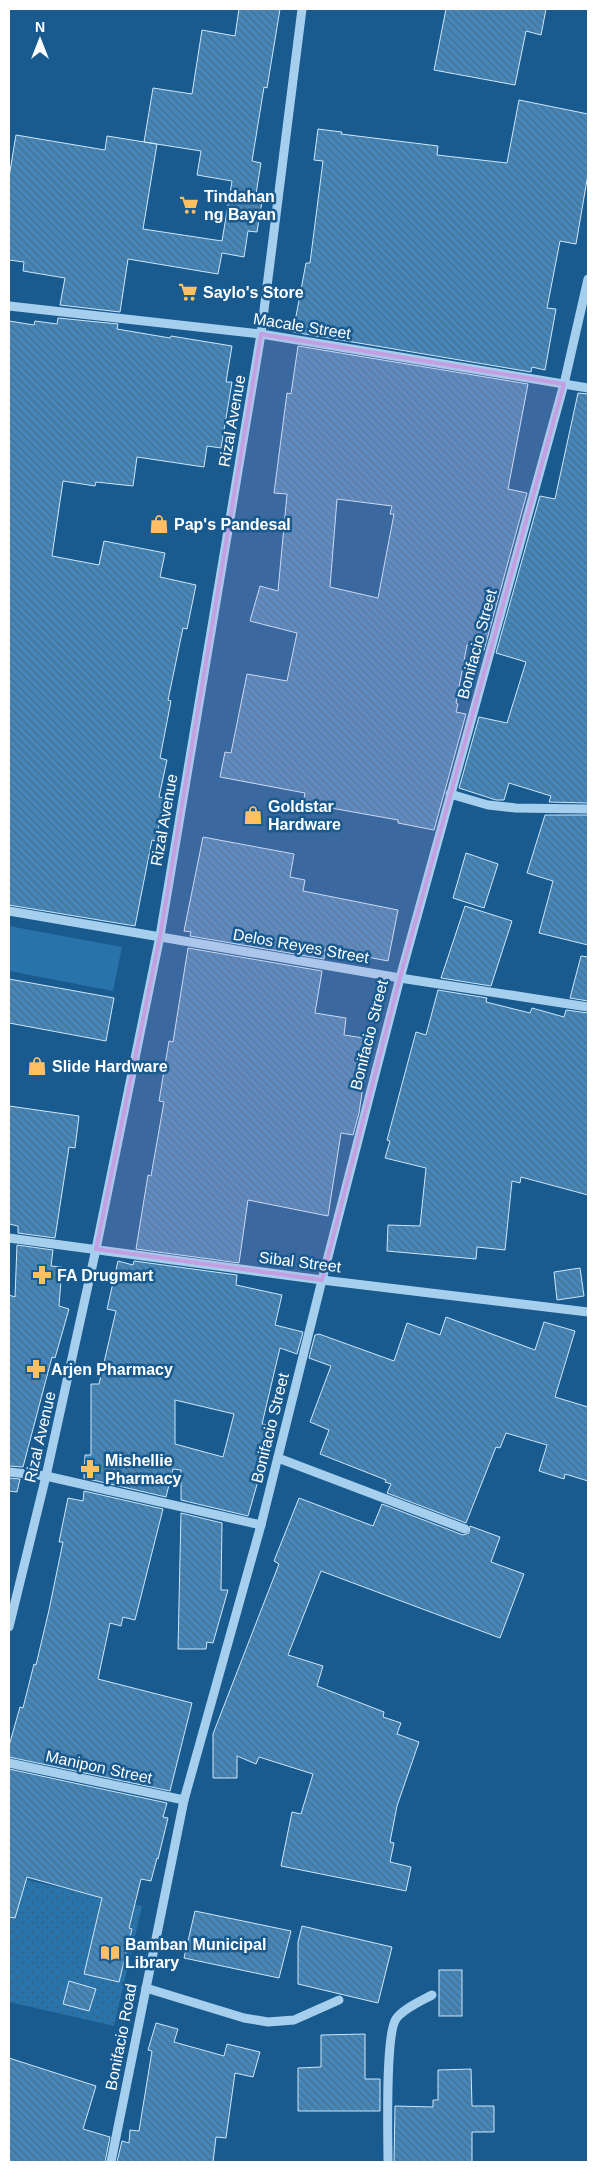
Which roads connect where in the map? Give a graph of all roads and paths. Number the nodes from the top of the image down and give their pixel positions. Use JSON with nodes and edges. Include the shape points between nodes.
{"nodes":[{"id":1,"x":302,"y":9,"type":"edge"},
{"id":2,"x":588,"y":279,"type":"edge"},
{"id":3,"x":9,"y":306,"type":"edge"},
{"id":4,"x":262,"y":334,"type":"junction"},
{"id":5,"x":564,"y":384,"type":"junction"},
{"id":6,"x":588,"y":388,"type":"edge"},
{"id":7,"x":450,"y":794,"type":"junction"},
{"id":8,"x":588,"y":809,"type":"edge"},
{"id":9,"x":9,"y":911,"type":"edge"},
{"id":10,"x":160,"y":936,"type":"junction"},
{"id":11,"x":400,"y":978,"type":"junction"},
{"id":12,"x":588,"y":1007,"type":"edge"},
{"id":13,"x":9,"y":1238,"type":"edge"},
{"id":14,"x":96,"y":1249,"type":"junction"},
{"id":15,"x":322,"y":1280,"type":"junction"},
{"id":16,"x":588,"y":1312,"type":"edge"},
{"id":17,"x":278,"y":1458,"type":"junction"},
{"id":18,"x":9,"y":1472,"type":"edge"},
{"id":19,"x":46,"y":1476,"type":"junction"},
{"id":20,"x":262,"y":1525,"type":"junction"},
{"id":21,"x":465,"y":1529,"type":"dead end"},
{"id":22,"x":9,"y":1628,"type":"edge"},
{"id":23,"x":9,"y":1763,"type":"edge"},
{"id":24,"x":184,"y":1800,"type":"junction"},
{"id":25,"x":146,"y":1988,"type":"junction"},
{"id":26,"x":432,"y":1995,"type":"dead end"},
{"id":27,"x":340,"y":2000,"type":"dead end"},
{"id":28,"x":111,"y":2162,"type":"edge"},
{"id":29,"x":388,"y":2162,"type":"edge"}],
"edges":[{"from":1,"to":4,"type":"street","name":"Rizal Avenue"},
{"from":2,"to":5,"type":"street","name":"Bonifacio Street"},
{"from":3,"to":4,"type":"street","name":"Macale Street"},
{"from":4,"to":5,"type":"street","name":"Macale Street"},
{"from":4,"to":10,"type":"street","name":"Rizal Avenue"},
{"from":5,"to":6,"type":"street","name":"Macale Street"},
{"from":5,"to":7,"type":"street","name":"Bonifacio Street"},
{"from":7,"to":8,"type":"street","via":[[488,805]]},
{"from":7,"to":11,"type":"street","name":"Bonifacio Street"},
{"from":9,"to":10,"type":"street","name":"Delos Reyes Street"},
{"from":10,"to":11,"type":"street","name":"Delos Reyes Street"},
{"from":10,"to":14,"type":"street","name":"Rizal Avenue"},
{"from":11,"to":12,"type":"street","name":"Delos Reyes Street"},
{"from":11,"to":15,"type":"street","name":"Bonifacio Street"},
{"from":13,"to":14,"type":"street","name":"Sibal Street"},
{"from":14,"to":15,"type":"street","name":"Sibal Street"},
{"from":14,"to":19,"type":"street","name":"Rizal Avenue"},
{"from":15,"to":16,"type":"street","name":"Sibal Street"},
{"from":15,"to":17,"type":"street","name":"Bonifacio Street"},
{"from":17,"to":20,"type":"street","name":"Bonifacio Street"},
{"from":17,"to":21,"type":"street"},
{"from":18,"to":19,"type":"street"},
{"from":19,"to":20,"type":"street"},
{"from":19,"to":22,"type":"street","name":"Rizal Avenue"},
{"from":20,"to":24,"type":"street","name":"Bonifacio Street"},
{"from":23,"to":24,"type":"street","name":"Manipon Street"},
{"from":24,"to":25,"type":"street","name":"Bonifacio Road"},
{"from":25,"to":27,"type":"street","via":[[244,2018],[268,2022],[294,2020]]},
{"from":25,"to":28,"type":"street","name":"Bonifacio Road"},
{"from":26,"to":29,"type":"street","via":[[396,2018],[391,2031]]}]}
